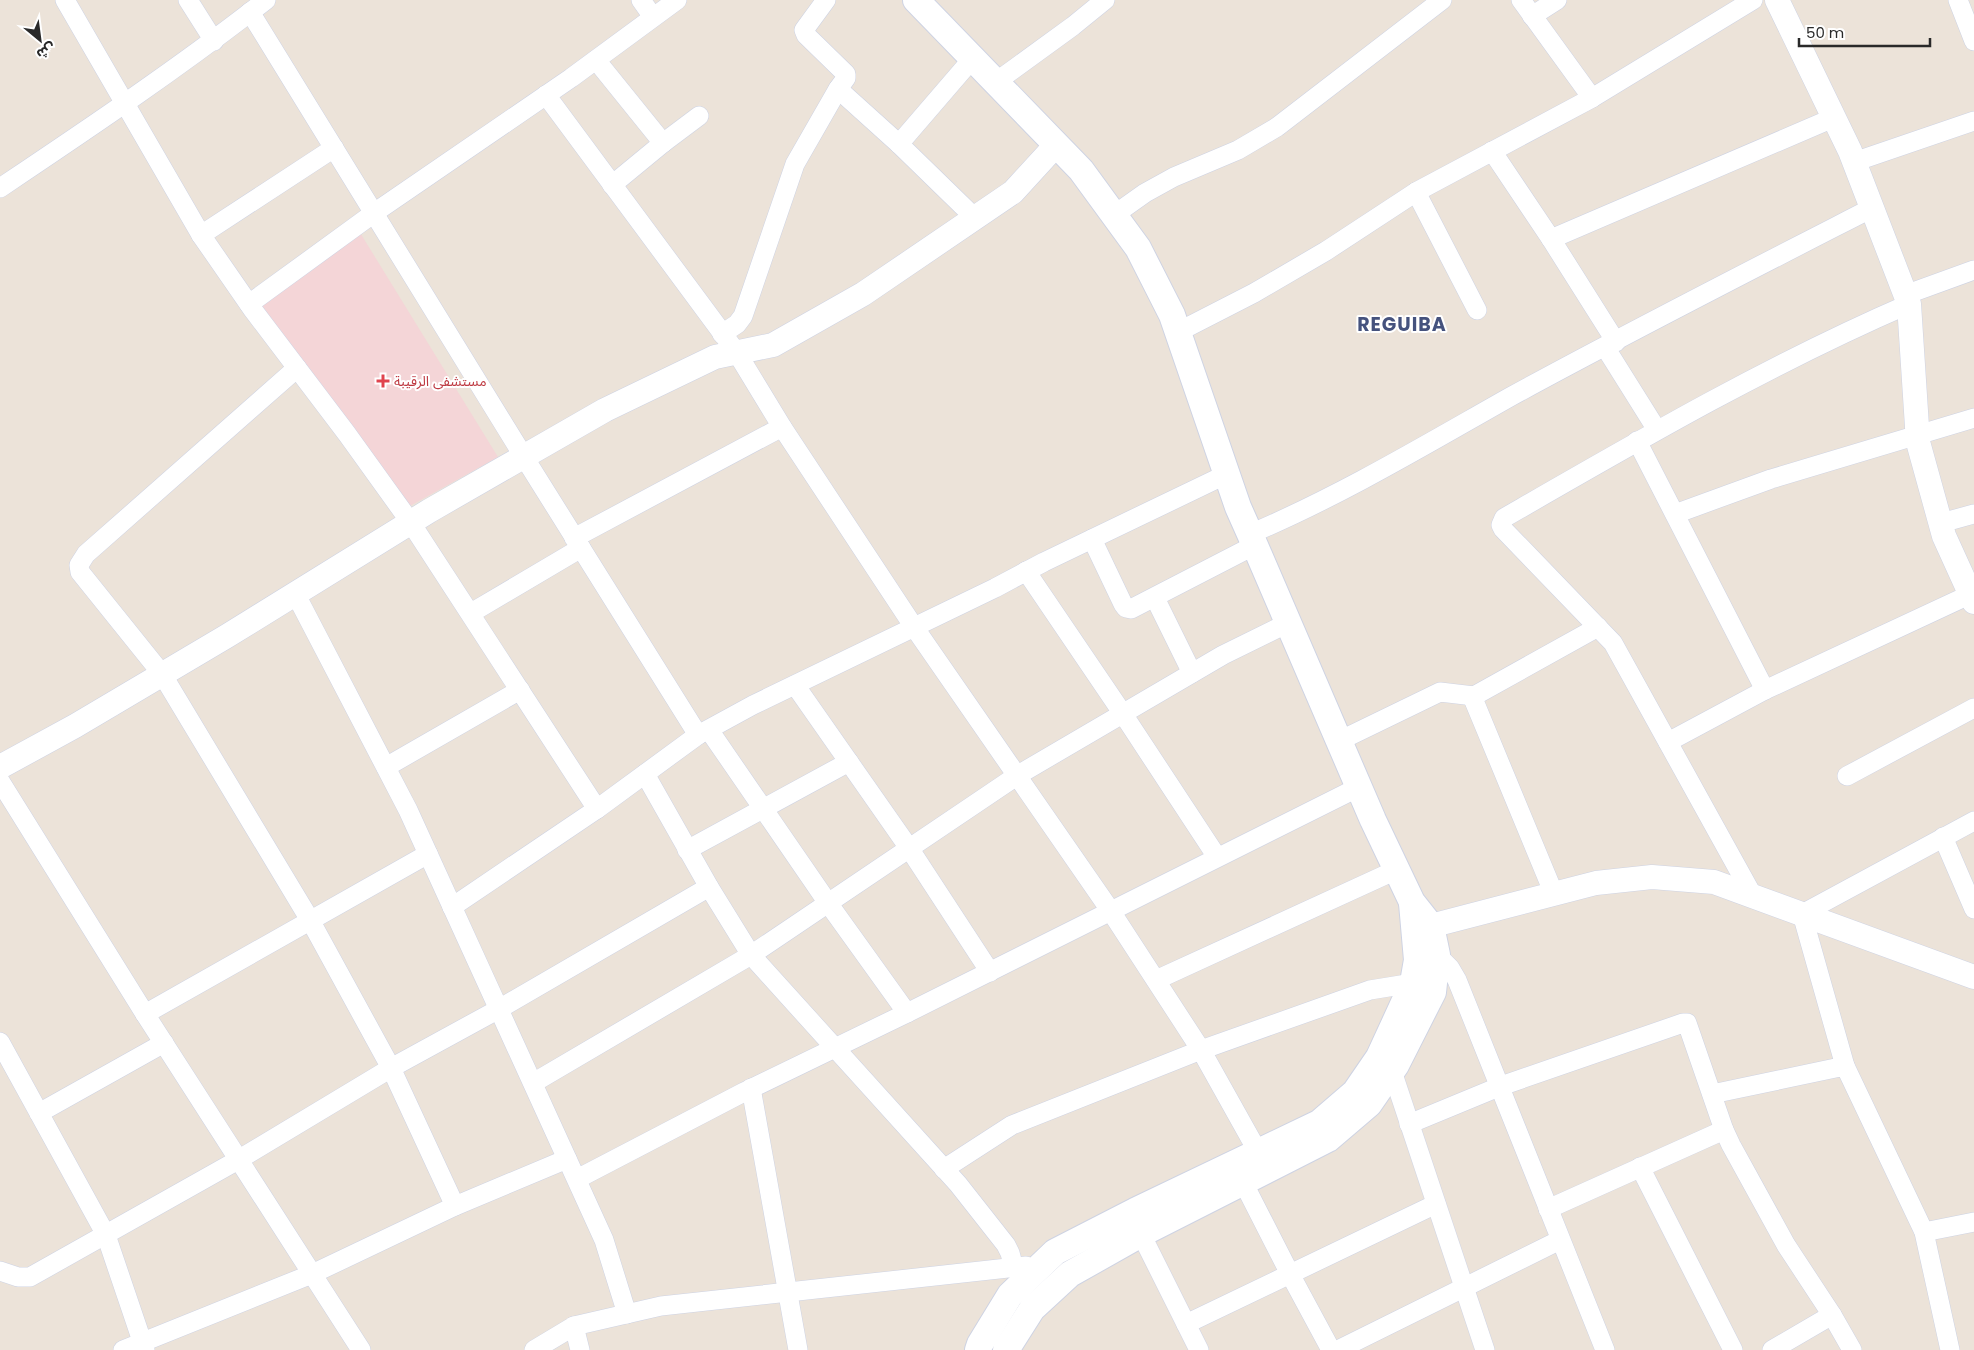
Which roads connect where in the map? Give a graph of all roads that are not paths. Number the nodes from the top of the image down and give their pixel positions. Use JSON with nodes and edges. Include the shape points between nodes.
{"nodes":[{"id":1,"x":66,"y":0,"type":"edge"},
{"id":2,"x":188,"y":0,"type":"edge"},
{"id":3,"x":266,"y":0,"type":"edge"},
{"id":4,"x":640,"y":0,"type":"edge"},
{"id":5,"x":676,"y":0,"type":"edge"},
{"id":6,"x":826,"y":0,"type":"edge"},
{"id":7,"x":916,"y":0,"type":"edge"},
{"id":8,"x":1106,"y":0,"type":"edge"},
{"id":9,"x":1442,"y":0,"type":"edge"},
{"id":10,"x":1521,"y":0,"type":"edge"},
{"id":11,"x":1557,"y":0,"type":"edge"},
{"id":12,"x":1753,"y":0,"type":"edge"},
{"id":13,"x":1777,"y":0,"type":"edge"},
{"id":14,"x":1958,"y":0,"type":"edge"},
{"id":15,"x":250,"y":12,"type":"junction"},
{"id":16,"x":1532,"y":16,"type":"junction"},
{"id":17,"x":653,"y":18,"type":"junction"},
{"id":18,"x":214,"y":40,"type":"junction"},
{"id":19,"x":1974,"y":41,"type":"edge"},
{"id":20,"x":973,"y":58,"type":"junction"},
{"id":21,"x":596,"y":60,"type":"junction"},
{"id":22,"x":996,"y":82,"type":"junction"},
{"id":23,"x":838,"y":89,"type":"junction"},
{"id":24,"x":546,"y":95,"type":"junction"},
{"id":25,"x":1592,"y":98,"type":"junction"},
{"id":26,"x":126,"y":104,"type":"junction"},
{"id":27,"x":699,"y":116,"type":"dead end"},
{"id":28,"x":1833,"y":118,"type":"junction"},
{"id":29,"x":1974,"y":121,"type":"edge"},
{"id":30,"x":663,"y":143,"type":"junction"},
{"id":31,"x":899,"y":144,"type":"junction"},
{"id":32,"x":1056,"y":145,"type":"junction"},
{"id":33,"x":334,"y":148,"type":"junction"},
{"id":34,"x":1492,"y":150,"type":"junction"},
{"id":35,"x":1854,"y":162,"type":"junction"},
{"id":36,"x":612,"y":184,"type":"junction"},
{"id":37,"x":0,"y":188,"type":"edge"},
{"id":38,"x":1416,"y":192,"type":"junction"},
{"id":39,"x":1872,"y":208,"type":"junction"},
{"id":40,"x":374,"y":213,"type":"junction"},
{"id":41,"x":1114,"y":215,"type":"junction"},
{"id":42,"x":975,"y":218,"type":"junction"},
{"id":43,"x":201,"y":235,"type":"junction"},
{"id":44,"x":1551,"y":239,"type":"junction"},
{"id":45,"x":1974,"y":270,"type":"edge"},
{"id":46,"x":1907,"y":299,"type":"junction"},
{"id":47,"x":249,"y":304,"type":"junction"},
{"id":48,"x":1477,"y":310,"type":"dead end"},
{"id":49,"x":1178,"y":332,"type":"junction"},
{"id":50,"x":722,"y":334,"type":"junction"},
{"id":51,"x":1610,"y":344,"type":"junction"},
{"id":52,"x":737,"y":353,"type":"junction"},
{"id":53,"x":297,"y":368,"type":"junction"},
{"id":54,"x":1974,"y":418,"type":"edge"},
{"id":55,"x":782,"y":427,"type":"junction"},
{"id":56,"x":1657,"y":430,"type":"junction"},
{"id":57,"x":1918,"y":434,"type":"junction"},
{"id":58,"x":1638,"y":441,"type":"junction"},
{"id":59,"x":524,"y":457,"type":"junction"},
{"id":60,"x":1227,"y":474,"type":"junction"},
{"id":61,"x":1675,"y":514,"type":"junction"},
{"id":62,"x":1974,"y":514,"type":"edge"},
{"id":63,"x":411,"y":523,"type":"junction"},
{"id":64,"x":1940,"y":523,"type":"junction"},
{"id":65,"x":1092,"y":539,"type":"junction"},
{"id":66,"x":1252,"y":540,"type":"junction"},
{"id":67,"x":578,"y":543,"type":"junction"},
{"id":68,"x":1026,"y":571,"type":"junction"},
{"id":69,"x":295,"y":594,"type":"junction"},
{"id":70,"x":1156,"y":598,"type":"junction"},
{"id":71,"x":1972,"y":598,"type":"edge"},
{"id":72,"x":471,"y":613,"type":"junction"},
{"id":73,"x":1288,"y":623,"type":"junction"},
{"id":74,"x":914,"y":627,"type":"junction"},
{"id":75,"x":1598,"y":627,"type":"junction"},
{"id":76,"x":1192,"y":673,"type":"junction"},
{"id":77,"x":162,"y":674,"type":"junction"},
{"id":78,"x":795,"y":685,"type":"junction"},
{"id":79,"x":520,"y":690,"type":"junction"},
{"id":80,"x":1765,"y":690,"type":"junction"},
{"id":81,"x":1472,"y":696,"type":"junction"},
{"id":82,"x":1974,"y":708,"type":"edge"},
{"id":83,"x":1123,"y":714,"type":"junction"},
{"id":84,"x":704,"y":732,"type":"junction"},
{"id":85,"x":1339,"y":741,"type":"junction"},
{"id":86,"x":1668,"y":742,"type":"junction"},
{"id":87,"x":849,"y":762,"type":"junction"},
{"id":88,"x":0,"y":766,"type":"edge"},
{"id":89,"x":386,"y":767,"type":"junction"},
{"id":90,"x":645,"y":774,"type":"junction"},
{"id":91,"x":1018,"y":775,"type":"junction"},
{"id":92,"x":1847,"y":776,"type":"dead end"},
{"id":93,"x":0,"y":781,"type":"edge"},
{"id":94,"x":1359,"y":787,"type":"junction"},
{"id":95,"x":597,"y":809,"type":"junction"},
{"id":96,"x":763,"y":809,"type":"junction"},
{"id":97,"x":1974,"y":821,"type":"edge"},
{"id":98,"x":1943,"y":837,"type":"junction"},
{"id":99,"x":909,"y":848,"type":"junction"},
{"id":100,"x":688,"y":850,"type":"junction"},
{"id":101,"x":428,"y":854,"type":"junction"},
{"id":102,"x":1217,"y":857,"type":"junction"},
{"id":103,"x":1396,"y":870,"type":"junction"},
{"id":104,"x":708,"y":887,"type":"junction"},
{"id":105,"x":1554,"y":894,"type":"junction"},
{"id":106,"x":1753,"y":896,"type":"junction"},
{"id":107,"x":828,"y":903,"type":"junction"},
{"id":108,"x":452,"y":907,"type":"junction"},
{"id":109,"x":1974,"y":909,"type":"edge"},
{"id":110,"x":1110,"y":910,"type":"junction"},
{"id":111,"x":1802,"y":914,"type":"junction"},
{"id":112,"x":310,"y":920,"type":"junction"},
{"id":113,"x":1423,"y":928,"type":"junction"},
{"id":114,"x":751,"y":955,"type":"junction"},
{"id":115,"x":1437,"y":955,"type":"junction"},
{"id":116,"x":990,"y":972,"type":"junction"},
{"id":117,"x":1974,"y":977,"type":"edge"},
{"id":118,"x":1156,"y":980,"type":"junction"},
{"id":119,"x":1413,"y":983,"type":"junction"},
{"id":120,"x":499,"y":1009,"type":"junction"},
{"id":121,"x":907,"y":1013,"type":"junction"},
{"id":122,"x":146,"y":1014,"type":"junction"},
{"id":123,"x":0,"y":1042,"type":"edge"},
{"id":124,"x":164,"y":1043,"type":"junction"},
{"id":125,"x":834,"y":1047,"type":"junction"},
{"id":126,"x":1201,"y":1050,"type":"junction"},
{"id":127,"x":1845,"y":1066,"type":"junction"},
{"id":128,"x":391,"y":1068,"type":"junction"},
{"id":129,"x":1392,"y":1071,"type":"junction"},
{"id":130,"x":533,"y":1083,"type":"junction"},
{"id":131,"x":1501,"y":1086,"type":"junction"},
{"id":132,"x":751,"y":1088,"type":"junction"},
{"id":133,"x":1712,"y":1094,"type":"junction"},
{"id":134,"x":39,"y":1114,"type":"junction"},
{"id":135,"x":1409,"y":1124,"type":"junction"},
{"id":136,"x":1724,"y":1130,"type":"junction"},
{"id":137,"x":1258,"y":1152,"type":"junction"},
{"id":138,"x":567,"y":1158,"type":"junction"},
{"id":139,"x":238,"y":1160,"type":"junction"},
{"id":140,"x":1640,"y":1168,"type":"junction"},
{"id":141,"x":944,"y":1169,"type":"junction"},
{"id":142,"x":577,"y":1179,"type":"junction"},
{"id":143,"x":1243,"y":1182,"type":"junction"},
{"id":144,"x":1436,"y":1204,"type":"junction"},
{"id":145,"x":455,"y":1206,"type":"junction"},
{"id":146,"x":1548,"y":1209,"type":"junction"},
{"id":147,"x":1974,"y":1222,"type":"edge"},
{"id":148,"x":1924,"y":1232,"type":"junction"},
{"id":149,"x":1141,"y":1234,"type":"junction"},
{"id":150,"x":106,"y":1235,"type":"junction"},
{"id":151,"x":1560,"y":1240,"type":"junction"},
{"id":152,"x":1042,"y":1264,"type":"junction"},
{"id":153,"x":1014,"y":1268,"type":"junction"},
{"id":154,"x":0,"y":1271,"type":"edge"},
{"id":155,"x":312,"y":1274,"type":"junction"},
{"id":156,"x":1290,"y":1274,"type":"junction"},
{"id":157,"x":1465,"y":1287,"type":"junction"},
{"id":158,"x":787,"y":1292,"type":"junction"},
{"id":159,"x":627,"y":1314,"type":"junction"},
{"id":160,"x":1832,"y":1316,"type":"junction"},
{"id":161,"x":1186,"y":1324,"type":"junction"},
{"id":162,"x":574,"y":1326,"type":"junction"},
{"id":163,"x":144,"y":1346,"type":"edge"},
{"id":164,"x":124,"y":1350,"type":"edge"},
{"id":165,"x":361,"y":1350,"type":"edge"},
{"id":166,"x":534,"y":1350,"type":"edge"},
{"id":167,"x":580,"y":1350,"type":"edge"},
{"id":168,"x":798,"y":1350,"type":"edge"},
{"id":169,"x":978,"y":1350,"type":"edge"},
{"id":170,"x":1006,"y":1350,"type":"edge"},
{"id":171,"x":1198,"y":1350,"type":"edge"},
{"id":172,"x":1331,"y":1350,"type":"edge"},
{"id":173,"x":1338,"y":1350,"type":"edge"},
{"id":174,"x":1485,"y":1350,"type":"edge"},
{"id":175,"x":1605,"y":1350,"type":"edge"},
{"id":176,"x":1733,"y":1350,"type":"edge"},
{"id":177,"x":1772,"y":1350,"type":"edge"},
{"id":178,"x":1852,"y":1350,"type":"edge"},
{"id":179,"x":1950,"y":1350,"type":"edge"}],
"edges":[{"from":1,"to":26,"type":"street"},
{"from":2,"to":18,"type":"street"},
{"from":3,"to":15,"type":"street"},
{"from":4,"to":17,"type":"street"},
{"from":5,"to":17,"type":"street"},
{"from":6,"to":23,"type":"street","via":[[804,30],[846,74]]},
{"from":7,"to":20,"type":"main road"},
{"from":8,"to":22,"type":"street"},
{"from":9,"to":41,"type":"street","via":[[1277,127],[1238,150],[1174,177]]},
{"from":10,"to":16,"type":"street"},
{"from":11,"to":16,"type":"street"},
{"from":12,"to":25,"type":"street"},
{"from":13,"to":28,"type":"street"},
{"from":14,"to":19,"type":"street"},
{"from":15,"to":18,"type":"street"},
{"from":15,"to":33,"type":"street"},
{"from":16,"to":25,"type":"street"},
{"from":17,"to":21,"type":"street"},
{"from":18,"to":26,"type":"street"},
{"from":20,"to":22,"type":"main road"},
{"from":20,"to":31,"type":"street"},
{"from":21,"to":24,"type":"street"},
{"from":21,"to":30,"type":"street"},
{"from":22,"to":32,"type":"main road"},
{"from":23,"to":31,"type":"street"},
{"from":23,"to":50,"type":"street","via":[[795,164],[743,316],[738,324]]},
{"from":24,"to":36,"type":"street"},
{"from":24,"to":40,"type":"street"},
{"from":25,"to":34,"type":"street"},
{"from":26,"to":37,"type":"street"},
{"from":26,"to":43,"type":"street"},
{"from":27,"to":30,"type":"street"},
{"from":28,"to":35,"type":"street"},
{"from":28,"to":44,"type":"street"},
{"from":29,"to":35,"type":"street"},
{"from":30,"to":36,"type":"street"},
{"from":31,"to":42,"type":"street"},
{"from":32,"to":41,"type":"main road","via":[[1080,170]]},
{"from":32,"to":42,"type":"street","via":[[1013,192]]},
{"from":33,"to":40,"type":"street"},
{"from":33,"to":43,"type":"street"},
{"from":34,"to":38,"type":"street"},
{"from":34,"to":44,"type":"street"},
{"from":35,"to":39,"type":"street"},
{"from":36,"to":50,"type":"street"},
{"from":38,"to":48,"type":"street"},
{"from":38,"to":49,"type":"street","via":[[1326,251]]},
{"from":39,"to":46,"type":"street"},
{"from":39,"to":51,"type":"street"},
{"from":40,"to":47,"type":"street"},
{"from":40,"to":59,"type":"street"},
{"from":41,"to":49,"type":"main road","via":[[1138,248]]},
{"from":42,"to":52,"type":"street","via":[[863,294],[773,346]]},
{"from":43,"to":47,"type":"street"},
{"from":44,"to":51,"type":"street"},
{"from":45,"to":46,"type":"street"},
{"from":46,"to":56,"type":"street"},
{"from":46,"to":57,"type":"street"},
{"from":47,"to":53,"type":"street"},
{"from":49,"to":60,"type":"main road"},
{"from":50,"to":52,"type":"street"},
{"from":51,"to":56,"type":"street"},
{"from":51,"to":66,"type":"street","via":[[1277,523]]},
{"from":52,"to":55,"type":"street"},
{"from":52,"to":59,"type":"street","via":[[715,357],[605,410]]},
{"from":53,"to":63,"type":"street"},
{"from":53,"to":77,"type":"street","via":[[86,554],[79,565],[86,580]]},
{"from":54,"to":57,"type":"street"},
{"from":55,"to":67,"type":"street"},
{"from":55,"to":74,"type":"street"},
{"from":56,"to":58,"type":"street"},
{"from":57,"to":61,"type":"street","via":[[1771,479]]},
{"from":57,"to":64,"type":"street"},
{"from":58,"to":61,"type":"street"},
{"from":58,"to":75,"type":"street","via":[[1504,518],[1501,525]]},
{"from":59,"to":63,"type":"street"},
{"from":59,"to":67,"type":"street"},
{"from":60,"to":65,"type":"street"},
{"from":60,"to":66,"type":"main road"},
{"from":61,"to":80,"type":"street"},
{"from":62,"to":64,"type":"street"},
{"from":63,"to":69,"type":"street"},
{"from":63,"to":72,"type":"street"},
{"from":64,"to":71,"type":"street"},
{"from":65,"to":68,"type":"street"},
{"from":65,"to":70,"type":"street","via":[[1126,608],[1131,609]]},
{"from":66,"to":70,"type":"street"},
{"from":66,"to":73,"type":"main road"},
{"from":67,"to":72,"type":"street"},
{"from":67,"to":84,"type":"street"},
{"from":68,"to":74,"type":"street"},
{"from":68,"to":83,"type":"street"},
{"from":69,"to":77,"type":"street"},
{"from":69,"to":89,"type":"street"},
{"from":70,"to":76,"type":"street"},
{"from":71,"to":80,"type":"street"},
{"from":72,"to":79,"type":"street"},
{"from":73,"to":76,"type":"street"},
{"from":73,"to":85,"type":"main road"},
{"from":74,"to":78,"type":"street"},
{"from":74,"to":91,"type":"street"},
{"from":75,"to":81,"type":"street"},
{"from":75,"to":86,"type":"street","via":[[1613,643]]},
{"from":76,"to":83,"type":"street"},
{"from":77,"to":88,"type":"street"},
{"from":77,"to":112,"type":"street"},
{"from":78,"to":84,"type":"street"},
{"from":78,"to":87,"type":"street"},
{"from":79,"to":89,"type":"street"},
{"from":79,"to":95,"type":"street"},
{"from":80,"to":86,"type":"street"},
{"from":81,"to":85,"type":"street","via":[[1440,692]]},
{"from":81,"to":105,"type":"street"},
{"from":82,"to":92,"type":"street"},
{"from":83,"to":91,"type":"street"},
{"from":83,"to":102,"type":"street"},
{"from":84,"to":90,"type":"street"},
{"from":84,"to":96,"type":"street"},
{"from":85,"to":94,"type":"main road"},
{"from":86,"to":106,"type":"street"},
{"from":87,"to":96,"type":"street"},
{"from":87,"to":99,"type":"street"},
{"from":89,"to":101,"type":"street"},
{"from":90,"to":95,"type":"street"},
{"from":90,"to":100,"type":"street"},
{"from":91,"to":99,"type":"street"},
{"from":91,"to":110,"type":"street"},
{"from":93,"to":122,"type":"street"},
{"from":94,"to":102,"type":"street"},
{"from":94,"to":103,"type":"main road"},
{"from":95,"to":108,"type":"street"},
{"from":96,"to":100,"type":"street"},
{"from":96,"to":107,"type":"street"},
{"from":97,"to":98,"type":"street"},
{"from":98,"to":109,"type":"street"},
{"from":98,"to":111,"type":"street"},
{"from":99,"to":107,"type":"street"},
{"from":99,"to":116,"type":"street"},
{"from":100,"to":104,"type":"street"},
{"from":101,"to":108,"type":"street"},
{"from":101,"to":112,"type":"street"},
{"from":102,"to":110,"type":"street"},
{"from":103,"to":113,"type":"main road"},
{"from":103,"to":118,"type":"street"},
{"from":104,"to":114,"type":"street"},
{"from":104,"to":120,"type":"street"},
{"from":105,"to":106,"type":"street","via":[[1596,883],[1652,877],[1714,882]]},
{"from":105,"to":113,"type":"street"},
{"from":106,"to":111,"type":"street"},
{"from":107,"to":114,"type":"street"},
{"from":107,"to":121,"type":"street"},
{"from":108,"to":120,"type":"street"},
{"from":110,"to":116,"type":"street"},
{"from":110,"to":118,"type":"street"},
{"from":111,"to":117,"type":"street"},
{"from":111,"to":127,"type":"street"},
{"from":112,"to":122,"type":"street"},
{"from":112,"to":128,"type":"street"},
{"from":113,"to":115,"type":"main road"},
{"from":113,"to":119,"type":"main road"},
{"from":114,"to":125,"type":"street"},
{"from":114,"to":130,"type":"street"},
{"from":115,"to":129,"type":"main road","via":[[1433,992]]},
{"from":115,"to":131,"type":"street","via":[[1454,974]]},
{"from":116,"to":121,"type":"street"},
{"from":118,"to":126,"type":"street"},
{"from":119,"to":126,"type":"street","via":[[1370,990]]},
{"from":119,"to":137,"type":"main road","via":[[1379,1057],[1355,1092],[1319,1123]]},
{"from":120,"to":128,"type":"street"},
{"from":120,"to":130,"type":"street"},
{"from":121,"to":125,"type":"street"},
{"from":122,"to":124,"type":"street"},
{"from":123,"to":134,"type":"street"},
{"from":124,"to":134,"type":"street"},
{"from":124,"to":139,"type":"street"},
{"from":125,"to":132,"type":"street"},
{"from":125,"to":141,"type":"street"},
{"from":126,"to":137,"type":"street"},
{"from":126,"to":141,"type":"street","via":[[1012,1125]]},
{"from":127,"to":133,"type":"street"},
{"from":127,"to":148,"type":"street"},
{"from":128,"to":139,"type":"street"},
{"from":128,"to":145,"type":"street"},
{"from":129,"to":135,"type":"street"},
{"from":129,"to":143,"type":"main road","via":[[1370,1104],[1328,1139]]},
{"from":130,"to":138,"type":"street"},
{"from":131,"to":133,"type":"street","via":[[1687,1023]]},
{"from":131,"to":135,"type":"street"},
{"from":131,"to":146,"type":"street"},
{"from":132,"to":142,"type":"street"},
{"from":132,"to":158,"type":"street"},
{"from":133,"to":136,"type":"street"},
{"from":134,"to":150,"type":"street"},
{"from":135,"to":144,"type":"street"},
{"from":136,"to":140,"type":"street"},
{"from":136,"to":160,"type":"street","via":[[1786,1245]]},
{"from":137,"to":152,"type":"main road","via":[[1055,1252]]},
{"from":138,"to":142,"type":"street"},
{"from":138,"to":145,"type":"street"},
{"from":139,"to":150,"type":"street"},
{"from":139,"to":155,"type":"street"},
{"from":140,"to":146,"type":"street"},
{"from":140,"to":176,"type":"street"},
{"from":141,"to":153,"type":"street","via":[[1006,1245]]},
{"from":142,"to":159,"type":"street","via":[[604,1240]]},
{"from":143,"to":149,"type":"main road"},
{"from":143,"to":156,"type":"street"},
{"from":144,"to":156,"type":"street"},
{"from":144,"to":157,"type":"street"},
{"from":145,"to":155,"type":"street"},
{"from":146,"to":151,"type":"street"},
{"from":147,"to":148,"type":"street"},
{"from":148,"to":179,"type":"street"},
{"from":149,"to":161,"type":"street"},
{"from":149,"to":170,"type":"main road","via":[[1070,1274],[1032,1309]]},
{"from":150,"to":154,"type":"street","via":[[30,1277]]},
{"from":150,"to":163,"type":"street"},
{"from":151,"to":157,"type":"street"},
{"from":151,"to":175,"type":"street"},
{"from":152,"to":153,"type":"street"},
{"from":152,"to":169,"type":"main road","via":[[1010,1294]]},
{"from":153,"to":158,"type":"street"},
{"from":155,"to":163,"type":"street"},
{"from":155,"to":165,"type":"street"},
{"from":156,"to":161,"type":"street"},
{"from":156,"to":172,"type":"street"},
{"from":157,"to":173,"type":"street"},
{"from":157,"to":174,"type":"street"},
{"from":158,"to":159,"type":"street","via":[[661,1306]]},
{"from":158,"to":168,"type":"street"},
{"from":159,"to":162,"type":"street"},
{"from":160,"to":177,"type":"street"},
{"from":160,"to":178,"type":"street"},
{"from":161,"to":171,"type":"street"},
{"from":162,"to":166,"type":"street"},
{"from":162,"to":167,"type":"street"},
{"from":163,"to":164,"type":"street"}]}
